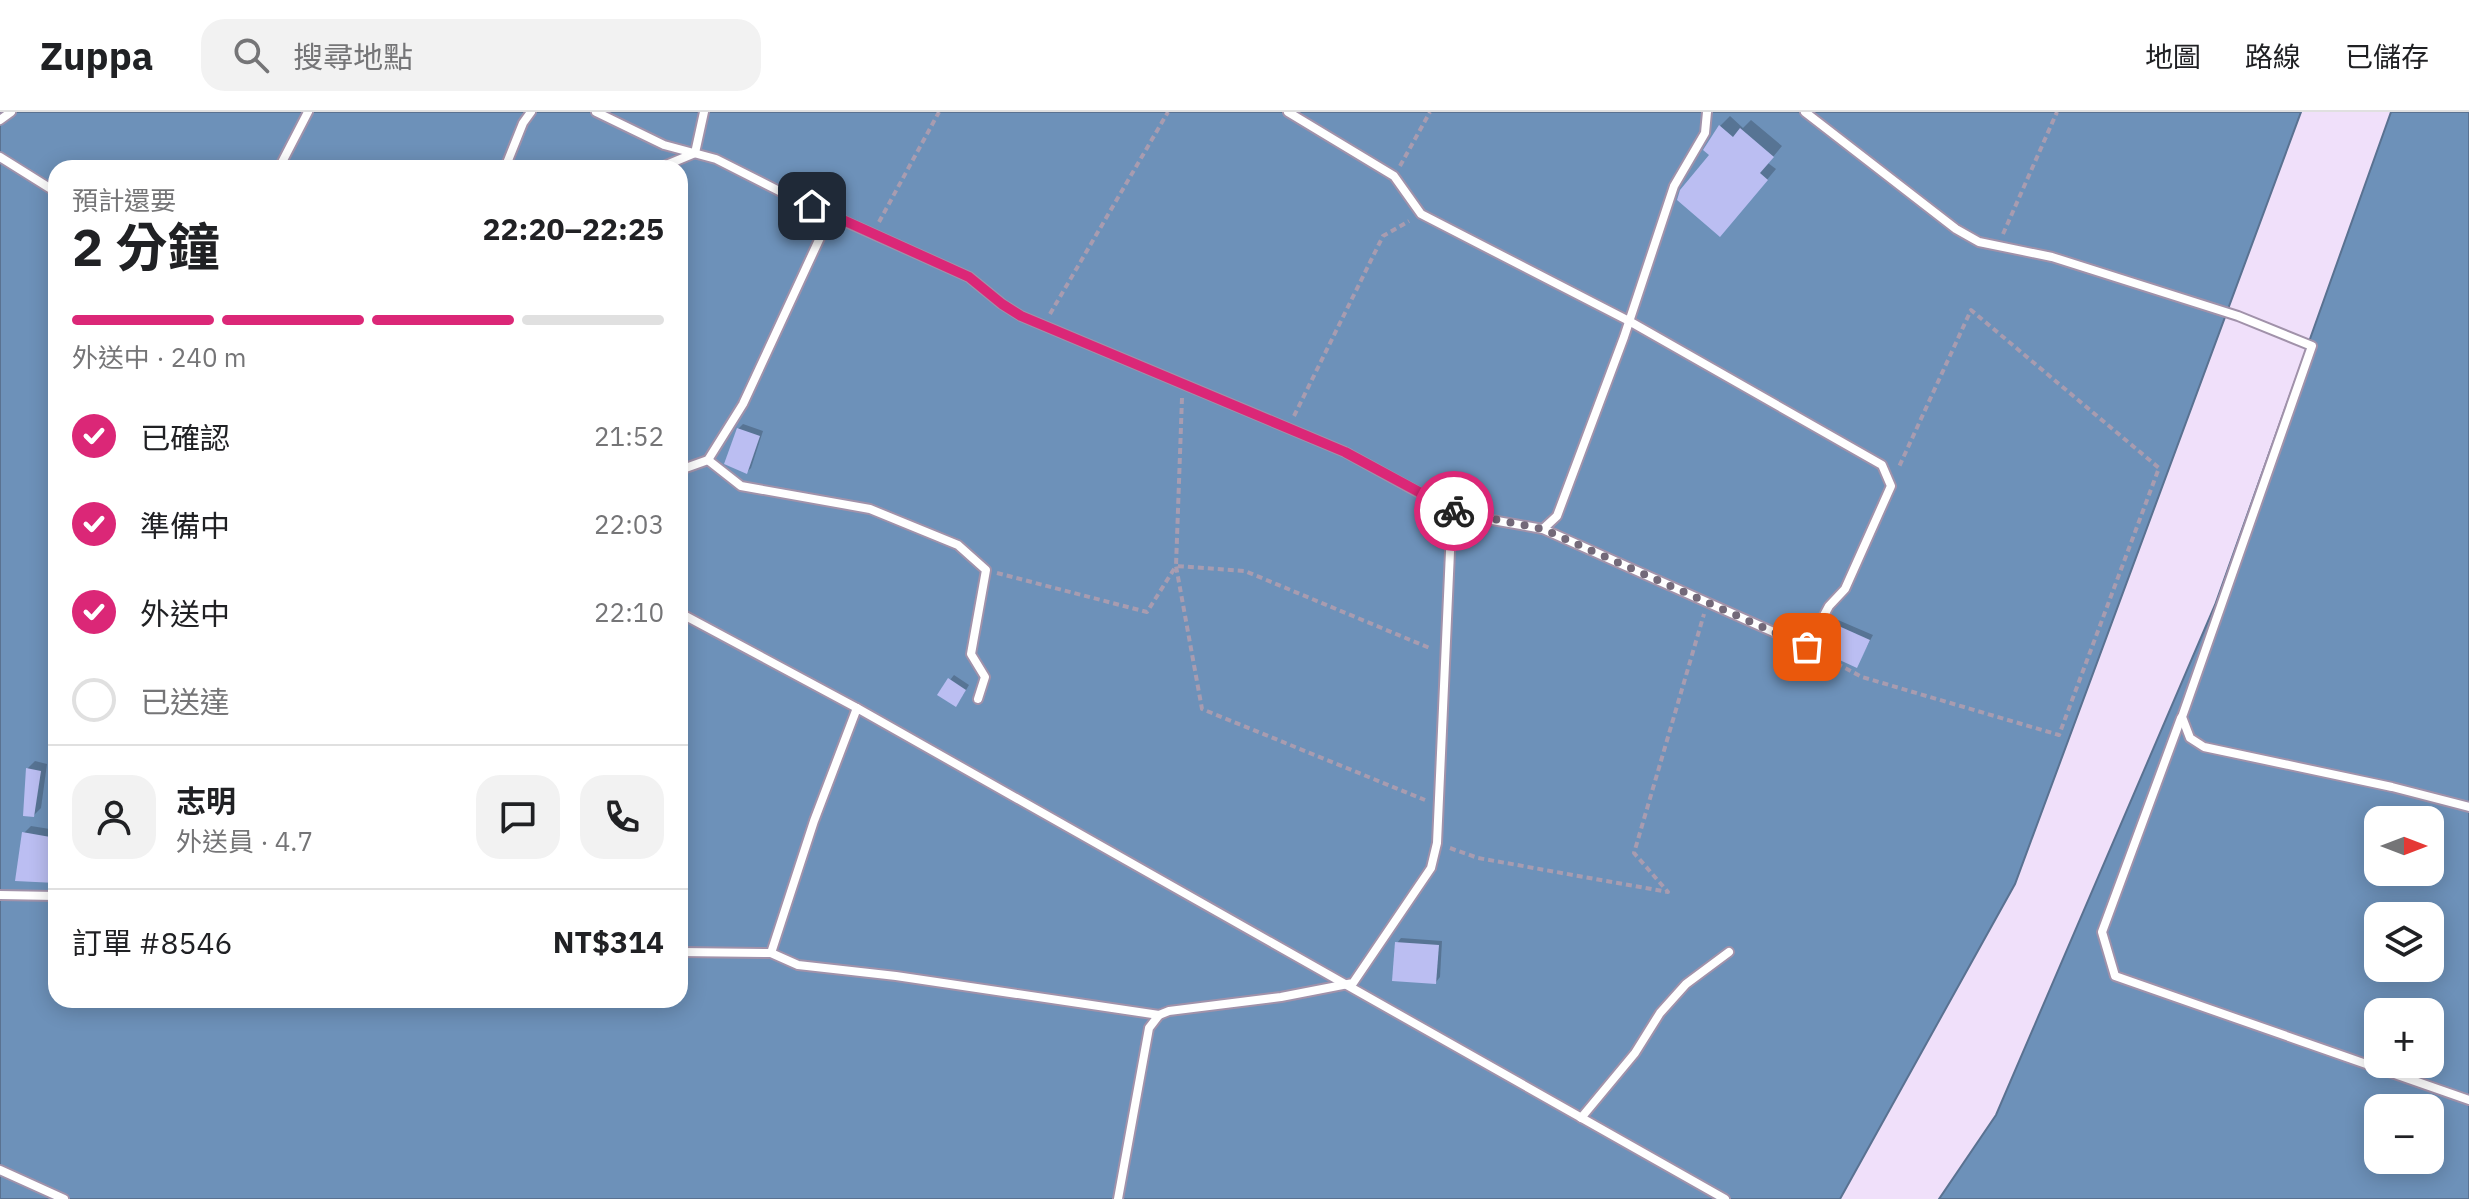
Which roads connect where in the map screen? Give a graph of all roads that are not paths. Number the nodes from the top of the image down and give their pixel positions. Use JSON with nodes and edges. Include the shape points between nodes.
{"nodes":[{"id":1,"x":11,"y":112,"type":"edge"},
{"id":2,"x":308,"y":112,"type":"edge"},
{"id":3,"x":531,"y":112,"type":"edge"},
{"id":4,"x":596,"y":112,"type":"edge"},
{"id":5,"x":704,"y":112,"type":"edge"},
{"id":6,"x":1288,"y":112,"type":"edge"},
{"id":7,"x":1707,"y":112,"type":"edge"},
{"id":8,"x":1810,"y":113,"type":"edge"},
{"id":9,"x":0,"y":120,"type":"edge"},
{"id":10,"x":695,"y":153,"type":"junction"},
{"id":11,"x":0,"y":157,"type":"edge"},
{"id":12,"x":283,"y":160,"type":"edge"},
{"id":13,"x":508,"y":160,"type":"edge"},
{"id":14,"x":678,"y":160,"type":"edge"},
{"id":15,"x":48,"y":187,"type":"edge"},
{"id":16,"x":831,"y":214,"type":"junction"},
{"id":17,"x":1629,"y":321,"type":"junction"},
{"id":18,"x":708,"y":460,"type":"junction"},
{"id":19,"x":688,"y":467,"type":"edge"},
{"id":20,"x":1458,"y":514,"type":"junction"},
{"id":21,"x":1543,"y":529,"type":"junction"},
{"id":22,"x":688,"y":617,"type":"edge"},
{"id":23,"x":978,"y":699,"type":"dead end"},
{"id":24,"x":857,"y":708,"type":"junction"},
{"id":25,"x":2182,"y":717,"type":"junction"},
{"id":26,"x":2469,"y":807,"type":"edge"},
{"id":27,"x":0,"y":895,"type":"edge"},
{"id":28,"x":48,"y":896,"type":"edge"},
{"id":29,"x":688,"y":952,"type":"edge"},
{"id":30,"x":1729,"y":952,"type":"dead end"},
{"id":31,"x":771,"y":953,"type":"junction"},
{"id":32,"x":1345,"y":984,"type":"junction"},
{"id":33,"x":1159,"y":1015,"type":"junction"},
{"id":34,"x":2469,"y":1100,"type":"edge"},
{"id":35,"x":1581,"y":1118,"type":"junction"},
{"id":36,"x":0,"y":1170,"type":"edge"},
{"id":37,"x":64,"y":1199,"type":"edge"},
{"id":38,"x":1118,"y":1199,"type":"edge"},
{"id":39,"x":1725,"y":1199,"type":"edge"}],
"edges":[{"from":1,"to":9,"type":"lane"},
{"from":2,"to":12,"type":"lane"},
{"from":3,"to":13,"type":"lane"},
{"from":4,"to":10,"type":"lane","via":[[664,145]]},
{"from":5,"to":10,"type":"lane"},
{"from":6,"to":17,"type":"lane","via":[[1394,176],[1421,214]]},
{"from":7,"to":17,"type":"lane","via":[[1705,133],[1674,186]]},
{"from":8,"to":25,"type":"lane","via":[[1979,242],[2052,257],[2238,316],[2312,346]]},
{"from":10,"to":14,"type":"lane"},
{"from":10,"to":16,"type":"lane"},
{"from":11,"to":15,"type":"lane"},
{"from":16,"to":18,"type":"lane","via":[[743,404]]},
{"from":16,"to":20,"type":"lane","via":[[969,277],[1002,304],[1044,325],[1345,452]]},
{"from":17,"to":21,"type":"lane","via":[[1557,516]]},
{"from":17,"to":21,"type":"lane","via":[[1882,465],[1891,486],[1845,589],[1829,606],[1807,647]]},
{"from":18,"to":19,"type":"lane"},
{"from":18,"to":23,"type":"lane","via":[[741,486],[870,509],[958,545],[986,570],[971,654],[985,677]]},
{"from":20,"to":21,"type":"lane"},
{"from":20,"to":32,"type":"lane","via":[[1451,529],[1437,843],[1431,868],[1353,983]]},
{"from":22,"to":24,"type":"lane"},
{"from":24,"to":31,"type":"lane"},
{"from":24,"to":32,"type":"lane"},
{"from":25,"to":26,"type":"lane","via":[[2190,738],[2204,747]]},
{"from":25,"to":34,"type":"lane","via":[[2102,932],[2115,976]]},
{"from":27,"to":28,"type":"lane"},
{"from":29,"to":31,"type":"lane"},
{"from":30,"to":35,"type":"lane","via":[[1686,984],[1660,1013],[1635,1053]]},
{"from":31,"to":33,"type":"lane","via":[[798,965]]},
{"from":32,"to":33,"type":"lane"},
{"from":32,"to":35,"type":"lane"},
{"from":33,"to":38,"type":"lane","via":[[1149,1028]]},
{"from":35,"to":39,"type":"lane"},
{"from":36,"to":37,"type":"lane"}]}
